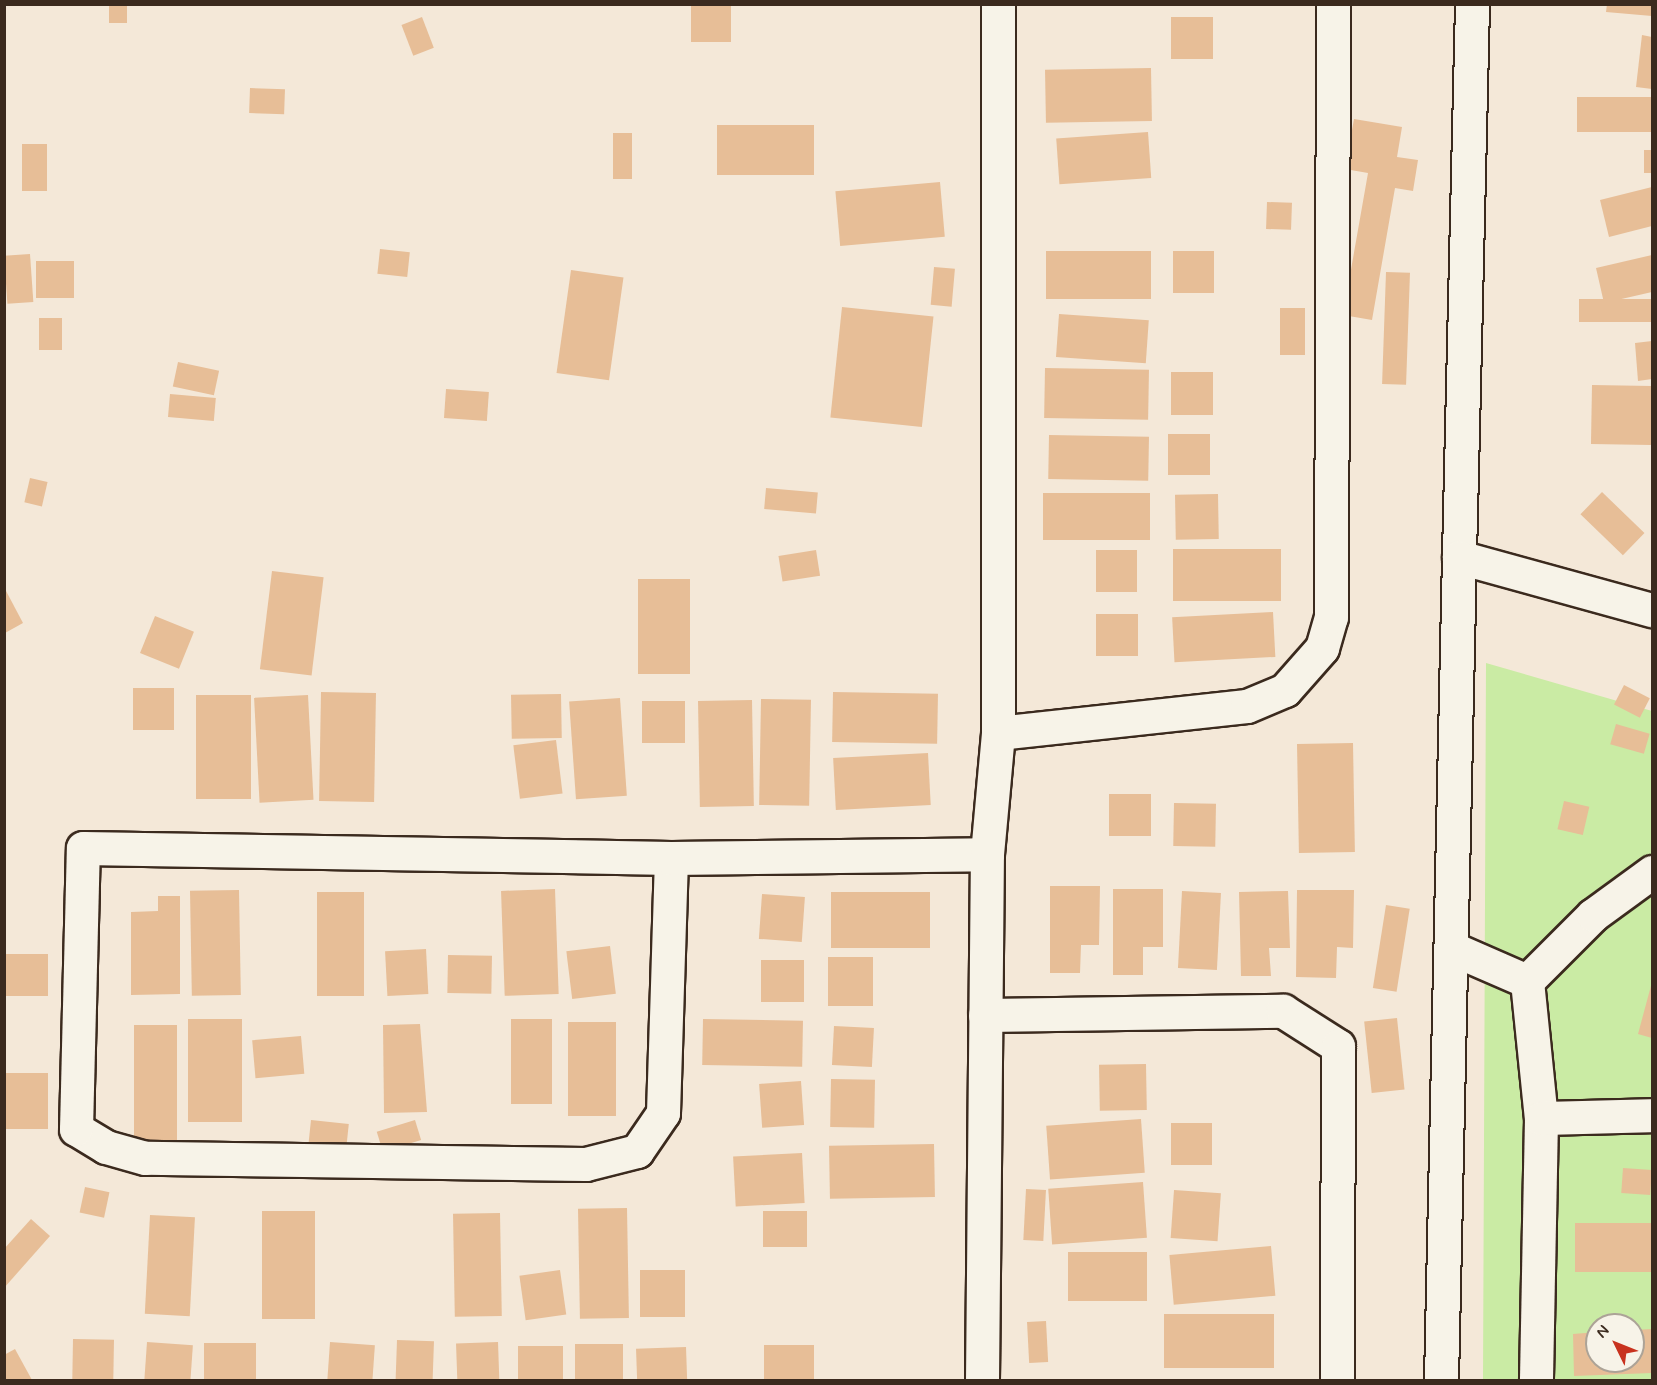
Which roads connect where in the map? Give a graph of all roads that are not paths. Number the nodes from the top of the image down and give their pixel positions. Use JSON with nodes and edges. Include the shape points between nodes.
{"nodes":[{"id":1,"x":998,"y":4,"type":"edge"},
{"id":2,"x":1333,"y":4,"type":"edge"},
{"id":3,"x":1472,"y":4,"type":"edge"},
{"id":4,"x":1460,"y":557,"type":"junction"},
{"id":5,"x":1653,"y":610,"type":"edge"},
{"id":6,"x":998,"y":732,"type":"junction"},
{"id":7,"x":987,"y":854,"type":"junction"},
{"id":8,"x":671,"y":858,"type":"junction"},
{"id":9,"x":1653,"y":872,"type":"edge"},
{"id":10,"x":1451,"y":948,"type":"junction"},
{"id":11,"x":1527,"y":981,"type":"junction"},
{"id":12,"x":986,"y":1015,"type":"junction"},
{"id":13,"x":1653,"y":1115,"type":"edge"},
{"id":14,"x":1541,"y":1118,"type":"junction"},
{"id":15,"x":982,"y":1380,"type":"edge"},
{"id":16,"x":1336,"y":1380,"type":"edge"},
{"id":17,"x":1441,"y":1380,"type":"edge"},
{"id":18,"x":1536,"y":1380,"type":"edge"}],
"edges":[{"from":1,"to":6,"type":"street"},
{"from":2,"to":6,"type":"street","via":[[1331,618],[1322,648],[1285,690],[1247,706]]},
{"from":3,"to":4,"type":"street"},
{"from":4,"to":5,"type":"street"},
{"from":4,"to":10,"type":"street"},
{"from":6,"to":7,"type":"street"},
{"from":7,"to":8,"type":"street"},
{"from":7,"to":12,"type":"street"},
{"from":8,"to":8,"type":"street","via":[[663,1113],[637,1151],[586,1164],[145,1158],[106,1147],[76,1130],[83,848]]},
{"from":9,"to":11,"type":"street","via":[[1593,915]]},
{"from":10,"to":11,"type":"street"},
{"from":10,"to":17,"type":"street"},
{"from":11,"to":14,"type":"street"},
{"from":12,"to":15,"type":"street"},
{"from":12,"to":16,"type":"street","via":[[1282,1011],[1338,1046]]},
{"from":13,"to":14,"type":"street"},
{"from":14,"to":18,"type":"street"}]}
